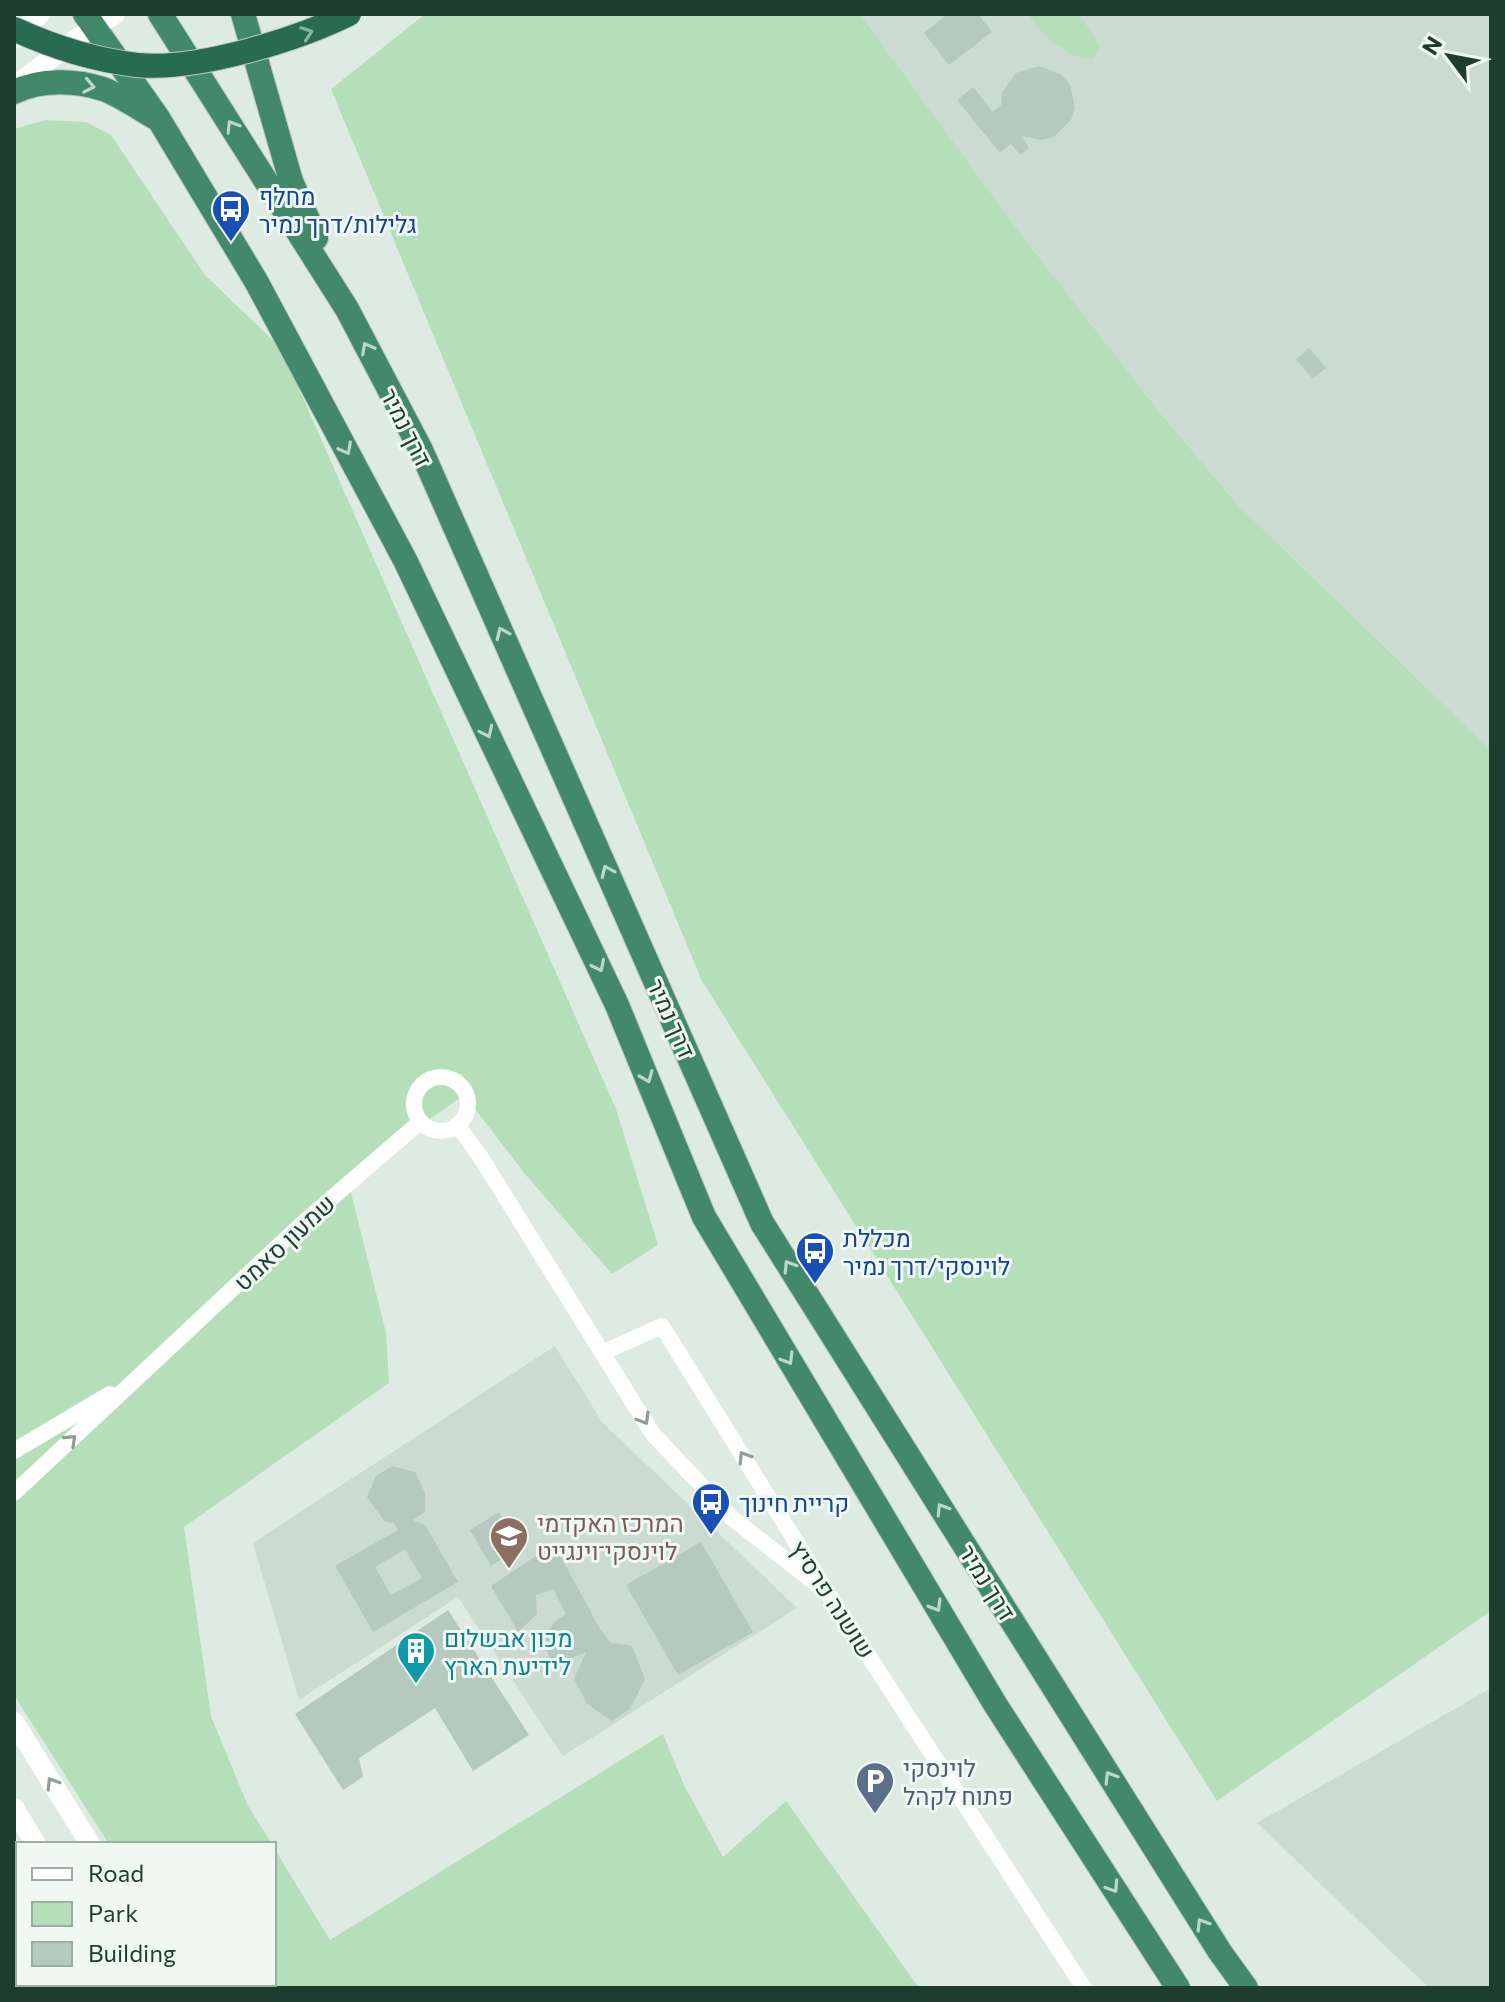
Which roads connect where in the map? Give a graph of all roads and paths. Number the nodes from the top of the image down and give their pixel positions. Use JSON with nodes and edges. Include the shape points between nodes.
{"nodes":[{"id":1,"x":40,"y":14,"type":"edge"},
{"id":2,"x":115,"y":14,"type":"edge"},
{"id":3,"x":160,"y":14,"type":"edge"},
{"id":4,"x":243,"y":14,"type":"edge"},
{"id":5,"x":349,"y":14,"type":"edge"},
{"id":6,"x":89,"y":20,"type":"edge"},
{"id":7,"x":14,"y":29,"type":"edge"},
{"id":8,"x":14,"y":39,"type":"edge"},
{"id":9,"x":14,"y":90,"type":"edge"},
{"id":10,"x":158,"y":118,"type":"junction"},
{"id":11,"x":347,"y":309,"type":"junction"},
{"id":12,"x":420,"y":1122,"type":"junction"},
{"id":13,"x":457,"y":1125,"type":"junction"},
{"id":14,"x":604,"y":1352,"type":"junction"},
{"id":15,"x":151,"y":1366,"type":"junction"},
{"id":16,"x":14,"y":1451,"type":"edge"},
{"id":17,"x":14,"y":1493,"type":"edge"},
{"id":18,"x":829,"y":1595,"type":"junction"},
{"id":19,"x":14,"y":1722,"type":"edge"},
{"id":20,"x":14,"y":1808,"type":"edge"},
{"id":21,"x":35,"y":1842,"type":"edge"},
{"id":22,"x":89,"y":1842,"type":"edge"},
{"id":23,"x":1084,"y":1988,"type":"edge"},
{"id":24,"x":1178,"y":1988,"type":"edge"},
{"id":25,"x":1246,"y":1988,"type":"edge"}],
"edges":[{"from":1,"to":8,"type":"street"},
{"from":2,"to":6,"type":"street"},
{"from":11,"to":3,"type":"highway","name":"דרך נמיר","one_way":true},
{"from":4,"to":11,"type":"highway","via":[[291,181]]},
{"from":7,"to":5,"type":"highway","one_way":true,"bridge":true,"via":[[84,56],[139,65],[180,63],[287,40]]},
{"from":6,"to":9,"type":"street"},
{"from":6,"to":10,"type":"highway","name":"דרך נמיר"},
{"from":9,"to":10,"type":"highway","one_way":true,"via":[[64,82],[104,89]]},
{"from":10,"to":24,"type":"highway","name":"דרך נמיר","one_way":true,"via":[[256,281],[405,560],[617,1005],[704,1217],[995,1704]]},
{"from":25,"to":11,"type":"highway","name":"דרך נמיר","one_way":true,"via":[[762,1223],[421,450]]},
{"from":12,"to":13,"type":"street","via":[[435,1131]]},
{"from":12,"to":13,"type":"street","via":[[413,1106],[418,1088],[441,1076],[459,1082],[468,1098],[465,1116]]},
{"from":12,"to":15,"type":"street","name":"שמעון סאמט"},
{"from":13,"to":14,"type":"street"},
{"from":14,"to":18,"type":"street","one_way":true,"via":[[652,1433],[732,1518]]},
{"from":18,"to":14,"type":"street","name":"שושנה פרסיץ","one_way":true,"via":[[662,1326]]},
{"from":15,"to":16,"type":"street","name":"שמעון סאמט"},
{"from":17,"to":15,"type":"street","name":"שמעון סאמט","one_way":true},
{"from":18,"to":23,"type":"street","name":"שושנה פרסיץ"},
{"from":22,"to":19,"type":"street","one_way":true},
{"from":20,"to":21,"type":"street"}]}
